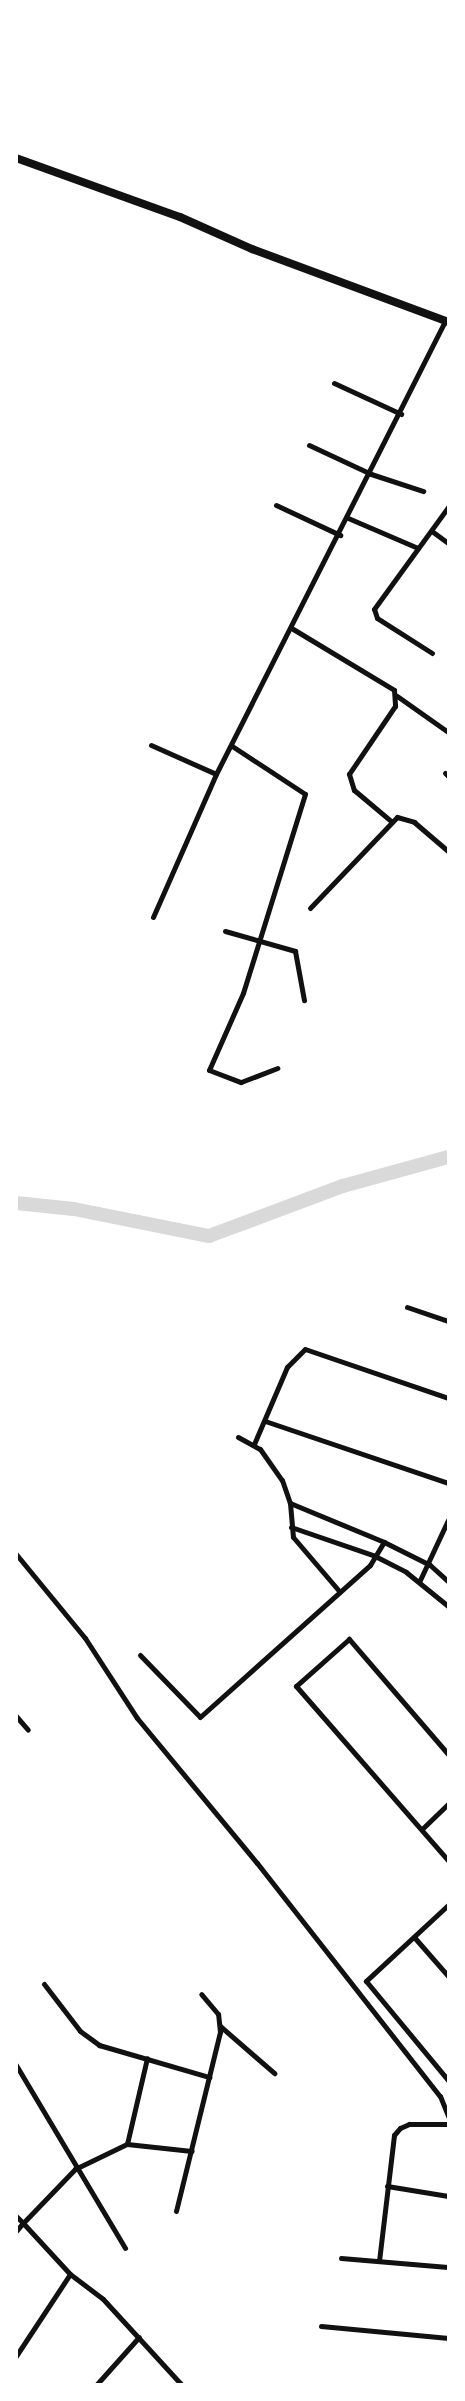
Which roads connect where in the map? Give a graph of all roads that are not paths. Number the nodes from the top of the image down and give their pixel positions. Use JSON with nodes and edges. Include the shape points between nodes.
{"nodes":[{"id":1,"x":16,"y":158,"type":"edge"},
{"id":2,"x":447,"y":322,"type":"edge"},
{"id":3,"x":334,"y":383,"type":"dead end"},
{"id":4,"x":401,"y":414,"type":"junction"},
{"id":5,"x":309,"y":445,"type":"dead end"},
{"id":6,"x":371,"y":474,"type":"junction"},
{"id":7,"x":423,"y":491,"type":"dead end"},
{"id":8,"x":276,"y":505,"type":"dead end"},
{"id":9,"x":448,"y":507,"type":"edge"},
{"id":10,"x":348,"y":518,"type":"junction"},
{"id":11,"x":433,"y":532,"type":"junction"},
{"id":12,"x":340,"y":535,"type":"junction"},
{"id":13,"x":448,"y":543,"type":"edge"},
{"id":14,"x":418,"y":548,"type":"junction"},
{"id":15,"x":293,"y":629,"type":"junction"},
{"id":16,"x":432,"y":653,"type":"dead end"},
{"id":17,"x":397,"y":696,"type":"junction"},
{"id":18,"x":448,"y":732,"type":"edge"},
{"id":19,"x":151,"y":745,"type":"dead end"},
{"id":20,"x":232,"y":746,"type":"junction"},
{"id":21,"x":216,"y":774,"type":"junction"},
{"id":22,"x":391,"y":821,"type":"junction"},
{"id":23,"x":448,"y":851,"type":"edge"},
{"id":24,"x":310,"y":908,"type":"dead end"},
{"id":25,"x":153,"y":917,"type":"dead end"},
{"id":26,"x":225,"y":931,"type":"dead end"},
{"id":27,"x":260,"y":939,"type":"junction"},
{"id":28,"x":304,"y":1000,"type":"dead end"},
{"id":29,"x":277,"y":1068,"type":"dead end"},
{"id":30,"x":407,"y":1307,"type":"dead end"},
{"id":31,"x":448,"y":1322,"type":"edge"},
{"id":32,"x":448,"y":1398,"type":"edge"},
{"id":33,"x":265,"y":1421,"type":"junction"},
{"id":34,"x":238,"y":1437,"type":"dead end"},
{"id":35,"x":254,"y":1444,"type":"junction"},
{"id":36,"x":448,"y":1483,"type":"edge"},
{"id":37,"x":290,"y":1503,"type":"junction"},
{"id":38,"x":448,"y":1520,"type":"edge"},
{"id":39,"x":291,"y":1527,"type":"junction"},
{"id":40,"x":384,"y":1542,"type":"junction"},
{"id":41,"x":16,"y":1554,"type":"edge"},
{"id":42,"x":375,"y":1557,"type":"junction"},
{"id":43,"x":430,"y":1564,"type":"junction"},
{"id":44,"x":420,"y":1580,"type":"junction"},
{"id":45,"x":448,"y":1581,"type":"edge"},
{"id":46,"x":340,"y":1592,"type":"junction"},
{"id":47,"x":448,"y":1606,"type":"edge"},
{"id":48,"x":141,"y":1655,"type":"dead end"},
{"id":49,"x":16,"y":1716,"type":"edge"},
{"id":50,"x":28,"y":1730,"type":"dead end"},
{"id":51,"x":448,"y":1754,"type":"edge"},
{"id":52,"x":448,"y":1804,"type":"edge"},
{"id":53,"x":422,"y":1829,"type":"junction"},
{"id":54,"x":448,"y":1860,"type":"edge"},
{"id":55,"x":448,"y":1905,"type":"edge"},
{"id":56,"x":414,"y":1937,"type":"junction"},
{"id":57,"x":448,"y":1976,"type":"edge"},
{"id":58,"x":44,"y":1984,"type":"dead end"},
{"id":59,"x":201,"y":1994,"type":"dead end"},
{"id":60,"x":220,"y":2026,"type":"junction"},
{"id":61,"x":147,"y":2058,"type":"junction"},
{"id":62,"x":16,"y":2065,"type":"edge"},
{"id":63,"x":274,"y":2073,"type":"dead end"},
{"id":64,"x":209,"y":2078,"type":"junction"},
{"id":65,"x":448,"y":2080,"type":"edge"},
{"id":66,"x":448,"y":2116,"type":"edge"},
{"id":67,"x":448,"y":2124,"type":"edge"},
{"id":68,"x":127,"y":2144,"type":"junction"},
{"id":69,"x":192,"y":2151,"type":"junction"},
{"id":70,"x":75,"y":2169,"type":"junction"},
{"id":71,"x":387,"y":2186,"type":"junction"},
{"id":72,"x":448,"y":2196,"type":"edge"},
{"id":73,"x":176,"y":2211,"type":"dead end"},
{"id":74,"x":16,"y":2216,"type":"edge"},
{"id":75,"x":23,"y":2223,"type":"junction"},
{"id":76,"x":16,"y":2231,"type":"edge"},
{"id":77,"x":124,"y":2248,"type":"dead end"},
{"id":78,"x":341,"y":2258,"type":"dead end"},
{"id":79,"x":379,"y":2261,"type":"junction"},
{"id":80,"x":448,"y":2267,"type":"edge"},
{"id":81,"x":70,"y":2274,"type":"junction"},
{"id":82,"x":321,"y":2326,"type":"dead end"},
{"id":83,"x":139,"y":2337,"type":"junction"},
{"id":84,"x":448,"y":2338,"type":"edge"},
{"id":85,"x":16,"y":2356,"type":"edge"},
{"id":86,"x":97,"y":2385,"type":"edge"},
{"id":87,"x":181,"y":2385,"type":"edge"}],
"edges":[{"from":1,"to":2,"type":"main road","via":[[180,217],[252,249]]},
{"from":2,"to":4,"type":"street"},
{"from":3,"to":4,"type":"street"},
{"from":4,"to":6,"type":"street"},
{"from":5,"to":6,"type":"street"},
{"from":6,"to":7,"type":"street"},
{"from":6,"to":10,"type":"street"},
{"from":8,"to":12,"type":"street"},
{"from":9,"to":11,"type":"street"},
{"from":10,"to":12,"type":"street"},
{"from":10,"to":14,"type":"street"},
{"from":11,"to":13,"type":"street"},
{"from":11,"to":14,"type":"street"},
{"from":12,"to":15,"type":"street"},
{"from":14,"to":16,"type":"street","via":[[376,604],[374,614]]},
{"from":15,"to":17,"type":"street","via":[[358,665]]},
{"from":15,"to":20,"type":"street"},
{"from":17,"to":18,"type":"street"},
{"from":17,"to":22,"type":"street","via":[[395,706],[349,774],[354,790]]},
{"from":19,"to":21,"type":"street"},
{"from":20,"to":21,"type":"street"},
{"from":20,"to":27,"type":"street","via":[[305,794]]},
{"from":21,"to":25,"type":"street"},
{"from":22,"to":23,"type":"street","via":[[407,819]]},
{"from":22,"to":24,"type":"street"},
{"from":26,"to":27,"type":"street"},
{"from":27,"to":28,"type":"street","via":[[295,951]]},
{"from":27,"to":29,"type":"street","via":[[243,993],[210,1070],[241,1082]]},
{"from":30,"to":31,"type":"street"},
{"from":32,"to":33,"type":"street","via":[[305,1349],[287,1367]]},
{"from":33,"to":35,"type":"street"},
{"from":33,"to":36,"type":"street"},
{"from":34,"to":35,"type":"street"},
{"from":35,"to":37,"type":"street","via":[[282,1480]]},
{"from":37,"to":39,"type":"street"},
{"from":37,"to":40,"type":"street"},
{"from":38,"to":43,"type":"street"},
{"from":39,"to":42,"type":"street"},
{"from":39,"to":46,"type":"street","via":[[299,1547]]},
{"from":40,"to":42,"type":"street"},
{"from":40,"to":43,"type":"street"},
{"from":41,"to":66,"type":"street","via":[[85,1638],[137,1718],[440,2096]]},
{"from":42,"to":44,"type":"street"},
{"from":42,"to":46,"type":"street"},
{"from":43,"to":44,"type":"street"},
{"from":43,"to":45,"type":"street"},
{"from":44,"to":47,"type":"street"},
{"from":46,"to":48,"type":"street","via":[[200,1717]]},
{"from":49,"to":50,"type":"street"},
{"from":51,"to":53,"type":"street","via":[[350,1639],[296,1686]]},
{"from":52,"to":53,"type":"street"},
{"from":53,"to":54,"type":"street"},
{"from":55,"to":56,"type":"street"},
{"from":56,"to":57,"type":"street"},
{"from":56,"to":65,"type":"street","via":[[366,1981]]},
{"from":58,"to":61,"type":"street","via":[[80,2031],[109,2050]]},
{"from":59,"to":60,"type":"street","via":[[214,2007]]},
{"from":60,"to":63,"type":"street"},
{"from":60,"to":64,"type":"street"},
{"from":61,"to":64,"type":"street"},
{"from":61,"to":68,"type":"street"},
{"from":62,"to":70,"type":"street"},
{"from":64,"to":69,"type":"street"},
{"from":67,"to":71,"type":"street","via":[[400,2127],[391,2149]]},
{"from":68,"to":69,"type":"street"},
{"from":68,"to":70,"type":"street"},
{"from":69,"to":73,"type":"street"},
{"from":70,"to":75,"type":"street"},
{"from":70,"to":77,"type":"street"},
{"from":71,"to":72,"type":"street"},
{"from":71,"to":79,"type":"street"},
{"from":74,"to":75,"type":"street"},
{"from":75,"to":76,"type":"street"},
{"from":75,"to":81,"type":"street"},
{"from":78,"to":79,"type":"street"},
{"from":79,"to":80,"type":"street"},
{"from":81,"to":83,"type":"street","via":[[103,2299]]},
{"from":81,"to":85,"type":"street"},
{"from":82,"to":84,"type":"street"},
{"from":83,"to":86,"type":"street"},
{"from":83,"to":87,"type":"street"}]}
